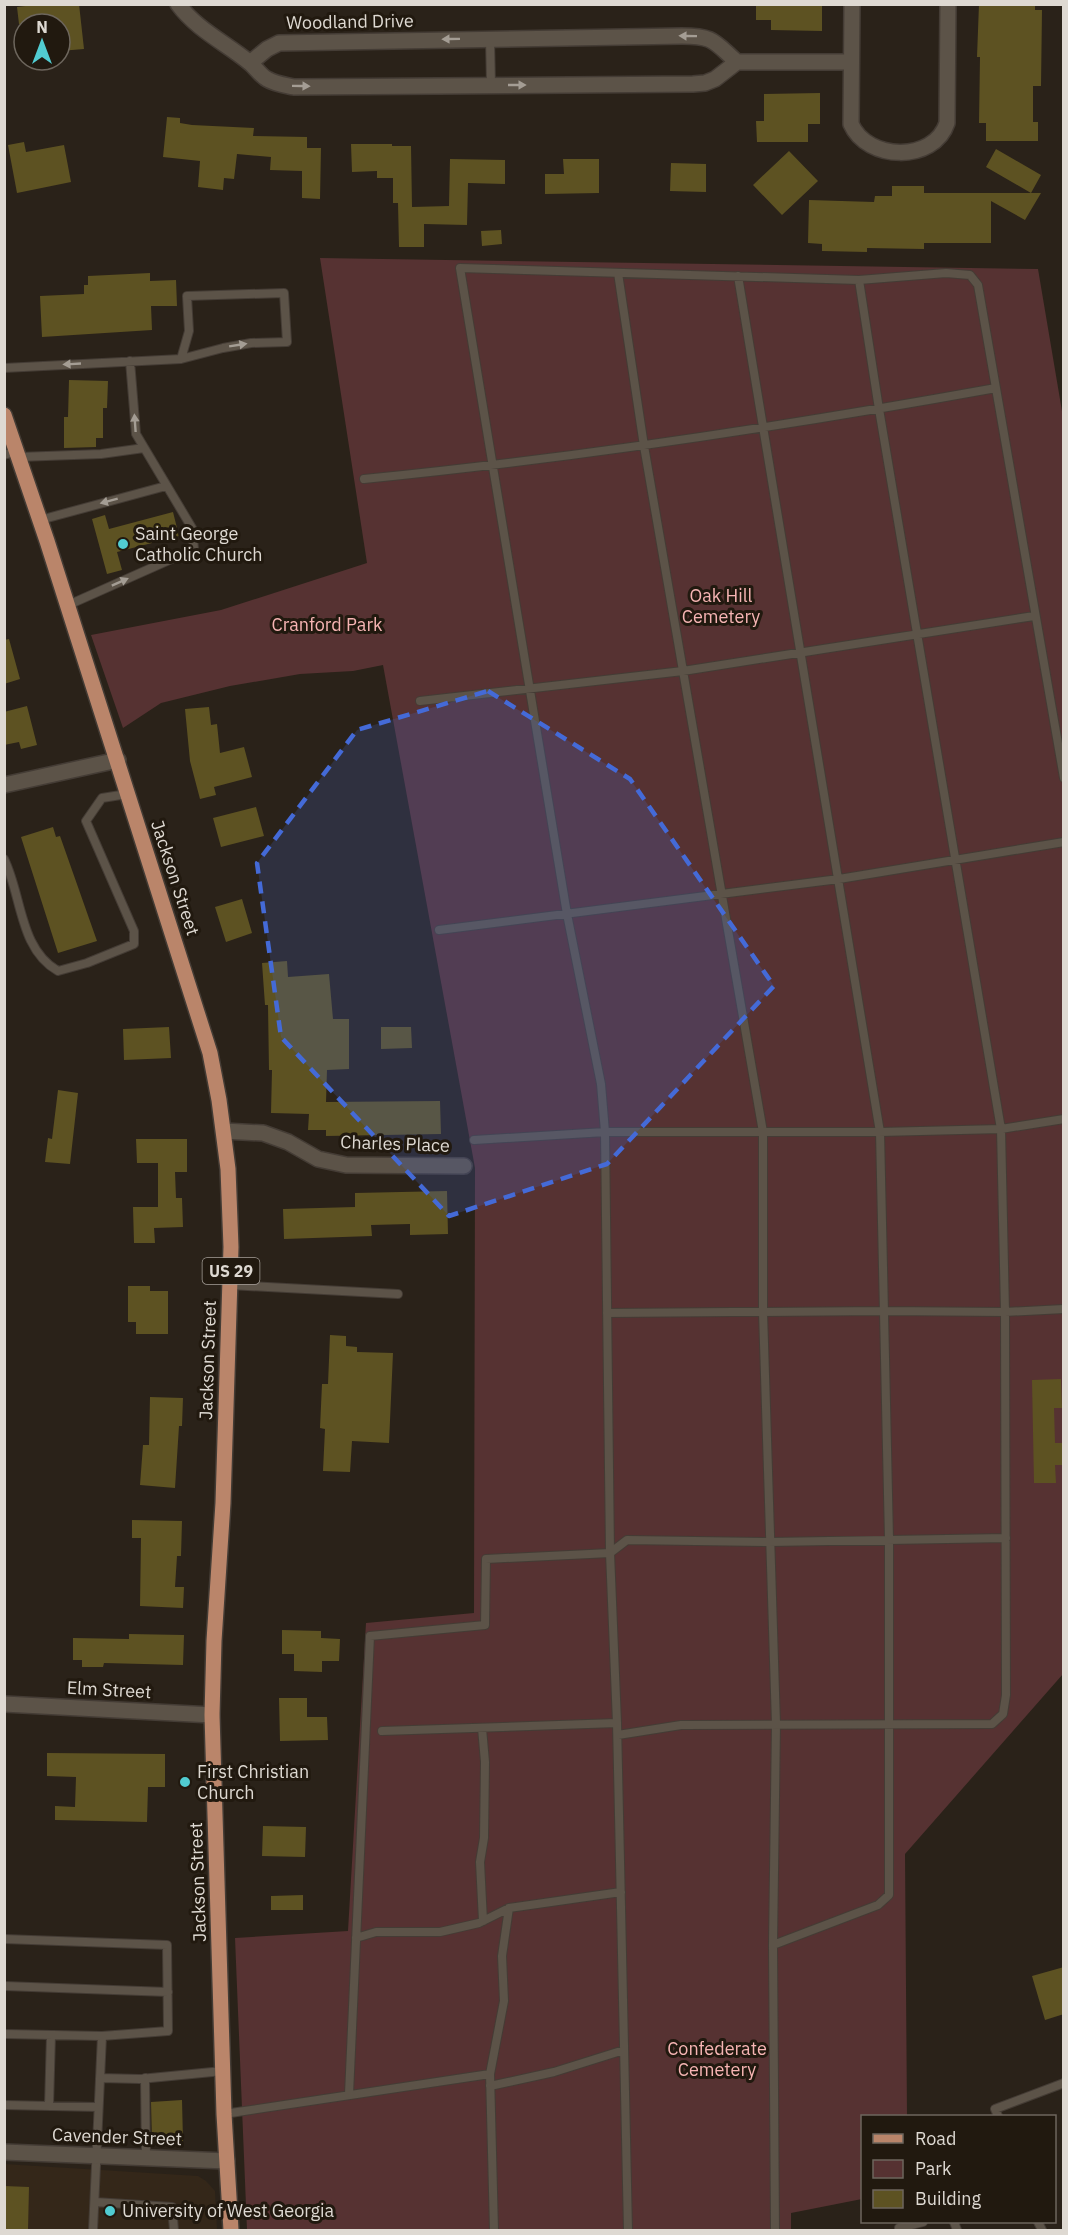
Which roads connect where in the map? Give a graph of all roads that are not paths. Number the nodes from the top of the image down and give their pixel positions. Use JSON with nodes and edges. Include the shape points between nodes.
{"nodes":[{"id":1,"x":178,"y":4,"type":"edge"},
{"id":2,"x":852,"y":4,"type":"edge"},
{"id":3,"x":948,"y":4,"type":"edge"},
{"id":4,"x":490,"y":39,"type":"junction"},
{"id":5,"x":737,"y":62,"type":"junction"},
{"id":6,"x":851,"y":62,"type":"junction"},
{"id":7,"x":250,"y":63,"type":"junction"},
{"id":8,"x":491,"y":86,"type":"junction"},
{"id":9,"x":618,"y":273,"type":"junction"},
{"id":10,"x":738,"y":276,"type":"junction"},
{"id":11,"x":859,"y":280,"type":"junction"},
{"id":12,"x":181,"y":359,"type":"junction"},
{"id":13,"x":130,"y":362,"type":"junction"},
{"id":14,"x":4,"y":368,"type":"edge"},
{"id":15,"x":996,"y":388,"type":"junction"},
{"id":16,"x":879,"y":409,"type":"junction"},
{"id":17,"x":4,"y":415,"type":"edge"},
{"id":18,"x":764,"y":427,"type":"junction"},
{"id":19,"x":644,"y":447,"type":"junction"},
{"id":20,"x":144,"y":448,"type":"junction"},
{"id":21,"x":13,"y":455,"type":"edge"},
{"id":22,"x":493,"y":466,"type":"junction"},
{"id":23,"x":364,"y":479,"type":"dead end"},
{"id":24,"x":166,"y":486,"type":"junction"},
{"id":25,"x":40,"y":520,"type":"junction"},
{"id":26,"x":66,"y":606,"type":"junction"},
{"id":27,"x":1034,"y":616,"type":"junction"},
{"id":28,"x":918,"y":635,"type":"junction"},
{"id":29,"x":801,"y":653,"type":"junction"},
{"id":30,"x":683,"y":671,"type":"junction"},
{"id":31,"x":530,"y":687,"type":"junction"},
{"id":32,"x":420,"y":701,"type":"dead end"},
{"id":33,"x":117,"y":760,"type":"junction"},
{"id":34,"x":1064,"y":778,"type":"edge"},
{"id":35,"x":4,"y":785,"type":"edge"},
{"id":36,"x":127,"y":794,"type":"junction"},
{"id":37,"x":1064,"y":842,"type":"edge"},
{"id":38,"x":4,"y":859,"type":"edge"},
{"id":39,"x":957,"y":861,"type":"junction"},
{"id":40,"x":839,"y":879,"type":"junction"},
{"id":41,"x":722,"y":894,"type":"junction"},
{"id":42,"x":567,"y":914,"type":"junction"},
{"id":43,"x":439,"y":930,"type":"dead end"},
{"id":44,"x":1064,"y":1119,"type":"edge"},
{"id":45,"x":1001,"y":1129,"type":"junction"},
{"id":46,"x":224,"y":1131,"type":"junction"},
{"id":47,"x":605,"y":1132,"type":"junction"},
{"id":48,"x":763,"y":1132,"type":"junction"},
{"id":49,"x":880,"y":1132,"type":"junction"},
{"id":50,"x":474,"y":1140,"type":"dead end"},
{"id":51,"x":464,"y":1166,"type":"dead end"},
{"id":52,"x":230,"y":1285,"type":"junction"},
{"id":53,"x":398,"y":1294,"type":"dead end"},
{"id":54,"x":1064,"y":1309,"type":"edge"},
{"id":55,"x":884,"y":1311,"type":"junction"},
{"id":56,"x":763,"y":1312,"type":"junction"},
{"id":57,"x":1005,"y":1312,"type":"junction"},
{"id":58,"x":607,"y":1313,"type":"junction"},
{"id":59,"x":1006,"y":1538,"type":"junction"},
{"id":60,"x":889,"y":1539,"type":"junction"},
{"id":61,"x":770,"y":1542,"type":"junction"},
{"id":62,"x":610,"y":1553,"type":"junction"},
{"id":63,"x":4,"y":1704,"type":"edge"},
{"id":64,"x":212,"y":1714,"type":"junction"},
{"id":65,"x":618,"y":1723,"type":"junction"},
{"id":66,"x":776,"y":1724,"type":"junction"},
{"id":67,"x":888,"y":1724,"type":"junction"},
{"id":68,"x":482,"y":1728,"type":"junction"},
{"id":69,"x":382,"y":1731,"type":"dead end"},
{"id":70,"x":618,"y":1735,"type":"junction"},
{"id":71,"x":621,"y":1892,"type":"junction"},
{"id":72,"x":509,"y":1908,"type":"junction"},
{"id":73,"x":483,"y":1921,"type":"junction"},
{"id":74,"x":356,"y":1938,"type":"junction"},
{"id":75,"x":4,"y":1939,"type":"edge"},
{"id":76,"x":773,"y":1945,"type":"junction"},
{"id":77,"x":4,"y":1986,"type":"edge"},
{"id":78,"x":168,"y":1992,"type":"junction"},
{"id":79,"x":4,"y":2034,"type":"edge"},
{"id":80,"x":51,"y":2035,"type":"junction"},
{"id":81,"x":102,"y":2036,"type":"junction"},
{"id":82,"x":624,"y":2050,"type":"junction"},
{"id":83,"x":223,"y":2071,"type":"junction"},
{"id":84,"x":490,"y":2074,"type":"junction"},
{"id":85,"x":100,"y":2078,"type":"junction"},
{"id":86,"x":145,"y":2078,"type":"junction"},
{"id":87,"x":1064,"y":2083,"type":"edge"},
{"id":88,"x":490,"y":2086,"type":"junction"},
{"id":89,"x":349,"y":2094,"type":"junction"},
{"id":90,"x":4,"y":2105,"type":"edge"},
{"id":91,"x":49,"y":2106,"type":"junction"},
{"id":92,"x":98,"y":2107,"type":"junction"},
{"id":93,"x":996,"y":2113,"type":"edge"},
{"id":94,"x":224,"y":2114,"type":"junction"},
{"id":95,"x":4,"y":2152,"type":"edge"},
{"id":96,"x":95,"y":2157,"type":"junction"},
{"id":97,"x":146,"y":2157,"type":"junction"},
{"id":98,"x":227,"y":2161,"type":"junction"},
{"id":99,"x":95,"y":2202,"type":"junction"},
{"id":100,"x":919,"y":2223,"type":"edge"},
{"id":101,"x":93,"y":2230,"type":"edge"},
{"id":102,"x":174,"y":2230,"type":"edge"},
{"id":103,"x":231,"y":2230,"type":"edge"},
{"id":104,"x":494,"y":2230,"type":"edge"},
{"id":105,"x":628,"y":2230,"type":"edge"},
{"id":106,"x":776,"y":2230,"type":"edge"},
{"id":107,"x":899,"y":2230,"type":"edge"}],
"edges":[{"from":1,"to":7,"type":"street","via":[[186,15]]},
{"from":2,"to":6,"type":"street"},
{"from":3,"to":6,"type":"street","via":[[947,123],[935,143],[913,151],[890,151],[861,139],[851,124]]},
{"from":5,"to":4,"type":"street","name":"Woodland Drive","one_way":true,"via":[[718,43],[702,37]]},
{"from":4,"to":7,"type":"street","name":"Woodland Drive","one_way":true,"via":[[279,43]]},
{"from":4,"to":8,"type":"lane"},
{"from":5,"to":6,"type":"street"},
{"from":8,"to":5,"type":"street","one_way":true,"via":[[705,83]]},
{"from":7,"to":8,"type":"street","one_way":true,"via":[[267,79],[294,87]]},
{"from":9,"to":10,"type":"lane"},
{"from":9,"to":19,"type":"lane"},
{"from":9,"to":22,"type":"lane","via":[[460,268]]},
{"from":10,"to":11,"type":"lane"},
{"from":10,"to":18,"type":"lane"},
{"from":11,"to":15,"type":"lane","via":[[946,273],[970,275],[978,285]]},
{"from":11,"to":16,"type":"lane"},
{"from":12,"to":12,"type":"lane","one_way":true,"via":[[242,344],[287,342],[285,293],[187,296],[189,331]]},
{"from":12,"to":13,"type":"lane"},
{"from":13,"to":14,"type":"lane","one_way":true},
{"from":20,"to":13,"type":"lane","one_way":true,"via":[[136,434]]},
{"from":15,"to":16,"type":"lane"},
{"from":15,"to":27,"type":"lane"},
{"from":16,"to":18,"type":"lane"},
{"from":16,"to":28,"type":"lane"},
{"from":17,"to":21,"type":"main road","name":"Jackson Street","number":"US 29"},
{"from":18,"to":19,"type":"lane"},
{"from":18,"to":29,"type":"lane"},
{"from":19,"to":22,"type":"lane"},
{"from":19,"to":30,"type":"lane"},
{"from":20,"to":21,"type":"lane","via":[[100,454]]},
{"from":20,"to":24,"type":"lane"},
{"from":21,"to":25,"type":"main road","name":"Jackson Street","number":"US 29"},
{"from":22,"to":23,"type":"lane"},
{"from":22,"to":31,"type":"lane"},
{"from":24,"to":25,"type":"lane","one_way":true},
{"from":26,"to":24,"type":"lane","one_way":true,"via":[[194,549],[192,528]]},
{"from":25,"to":26,"type":"main road","name":"Jackson Street","number":"US 29"},
{"from":26,"to":33,"type":"main road","name":"Jackson Street","number":"US 29"},
{"from":27,"to":28,"type":"lane"},
{"from":27,"to":34,"type":"lane"},
{"from":28,"to":29,"type":"lane"},
{"from":28,"to":39,"type":"lane"},
{"from":29,"to":30,"type":"lane"},
{"from":29,"to":40,"type":"lane"},
{"from":30,"to":31,"type":"lane"},
{"from":30,"to":41,"type":"lane"},
{"from":31,"to":32,"type":"lane"},
{"from":31,"to":42,"type":"lane"},
{"from":33,"to":35,"type":"street"},
{"from":33,"to":36,"type":"main road","name":"Jackson Street","number":"US 29"},
{"from":36,"to":38,"type":"lane","via":[[102,798],[86,821],[134,931],[134,944],[58,971],[47,965],[34,951]]},
{"from":36,"to":46,"type":"main road","name":"Jackson Street","number":"US 29","via":[[210,1053]]},
{"from":37,"to":39,"type":"lane"},
{"from":39,"to":40,"type":"lane"},
{"from":39,"to":45,"type":"lane"},
{"from":40,"to":41,"type":"lane"},
{"from":40,"to":49,"type":"lane"},
{"from":41,"to":42,"type":"lane"},
{"from":41,"to":48,"type":"lane"},
{"from":42,"to":43,"type":"lane"},
{"from":42,"to":47,"type":"lane","via":[[602,1084]]},
{"from":44,"to":45,"type":"lane"},
{"from":45,"to":49,"type":"lane"},
{"from":45,"to":57,"type":"lane"},
{"from":46,"to":51,"type":"street","name":"Charles Place","via":[[263,1133],[318,1159],[346,1165]]},
{"from":46,"to":52,"type":"main road","name":"Jackson Street","number":"US 29"},
{"from":47,"to":48,"type":"lane"},
{"from":47,"to":50,"type":"lane"},
{"from":47,"to":58,"type":"lane"},
{"from":48,"to":49,"type":"lane"},
{"from":48,"to":56,"type":"lane"},
{"from":49,"to":55,"type":"lane"},
{"from":52,"to":53,"type":"lane"},
{"from":52,"to":64,"type":"main road","name":"Jackson Street","number":"US 29"},
{"from":54,"to":57,"type":"lane"},
{"from":55,"to":56,"type":"lane"},
{"from":55,"to":57,"type":"lane"},
{"from":55,"to":60,"type":"lane"},
{"from":56,"to":58,"type":"lane"},
{"from":56,"to":61,"type":"lane"},
{"from":57,"to":59,"type":"lane"},
{"from":58,"to":62,"type":"lane"},
{"from":59,"to":60,"type":"lane"},
{"from":59,"to":67,"type":"lane","via":[[1003,1714],[992,1724]]},
{"from":60,"to":61,"type":"lane"},
{"from":60,"to":67,"type":"lane"},
{"from":61,"to":62,"type":"lane","via":[[627,1540]]},
{"from":61,"to":66,"type":"lane"},
{"from":62,"to":65,"type":"lane"},
{"from":62,"to":74,"type":"lane","via":[[486,1560],[485,1625],[370,1636]]},
{"from":63,"to":64,"type":"street","name":"Elm Street"},
{"from":64,"to":83,"type":"main road","name":"Jackson Street","number":"US 29"},
{"from":65,"to":68,"type":"lane"},
{"from":65,"to":70,"type":"lane"},
{"from":66,"to":67,"type":"lane"},
{"from":66,"to":70,"type":"lane","via":[[681,1725]]},
{"from":66,"to":76,"type":"lane"},
{"from":67,"to":76,"type":"lane","via":[[889,1894],[878,1905]]},
{"from":68,"to":69,"type":"lane"},
{"from":68,"to":73,"type":"lane"},
{"from":70,"to":71,"type":"lane"},
{"from":71,"to":72,"type":"lane"},
{"from":71,"to":82,"type":"lane"},
{"from":72,"to":73,"type":"lane"},
{"from":72,"to":84,"type":"lane","via":[[502,1956],[504,2001]]},
{"from":73,"to":74,"type":"lane","via":[[440,1932],[376,1932]]},
{"from":74,"to":89,"type":"lane"},
{"from":75,"to":78,"type":"lane","via":[[167,1945]]},
{"from":76,"to":106,"type":"lane"},
{"from":77,"to":78,"type":"lane"},
{"from":78,"to":81,"type":"lane","via":[[168,2031]]},
{"from":79,"to":80,"type":"lane"},
{"from":80,"to":81,"type":"lane"},
{"from":80,"to":91,"type":"lane"},
{"from":81,"to":85,"type":"lane"},
{"from":82,"to":88,"type":"lane","via":[[554,2072]]},
{"from":82,"to":105,"type":"lane"},
{"from":83,"to":86,"type":"lane"},
{"from":83,"to":94,"type":"main road","name":"Jackson Street","number":"US 29"},
{"from":84,"to":88,"type":"lane"},
{"from":84,"to":89,"type":"lane"},
{"from":85,"to":86,"type":"lane"},
{"from":85,"to":92,"type":"lane"},
{"from":86,"to":97,"type":"lane"},
{"from":87,"to":93,"type":"lane"},
{"from":88,"to":104,"type":"lane"},
{"from":89,"to":94,"type":"lane"},
{"from":90,"to":91,"type":"lane"},
{"from":91,"to":92,"type":"lane"},
{"from":92,"to":96,"type":"lane"},
{"from":94,"to":98,"type":"main road","name":"Jackson Street","number":"US 29"},
{"from":95,"to":96,"type":"street","name":"Cavender Street"},
{"from":96,"to":97,"type":"street","name":"Cavender Street"},
{"from":96,"to":99,"type":"lane"},
{"from":97,"to":98,"type":"street","name":"Cavender Street"},
{"from":98,"to":103,"type":"main road","name":"Jackson Street","number":"US 29"},
{"from":99,"to":101,"type":"lane"},
{"from":99,"to":102,"type":"lane","via":[[172,2207]]},
{"from":100,"to":107,"type":"lane"}]}
